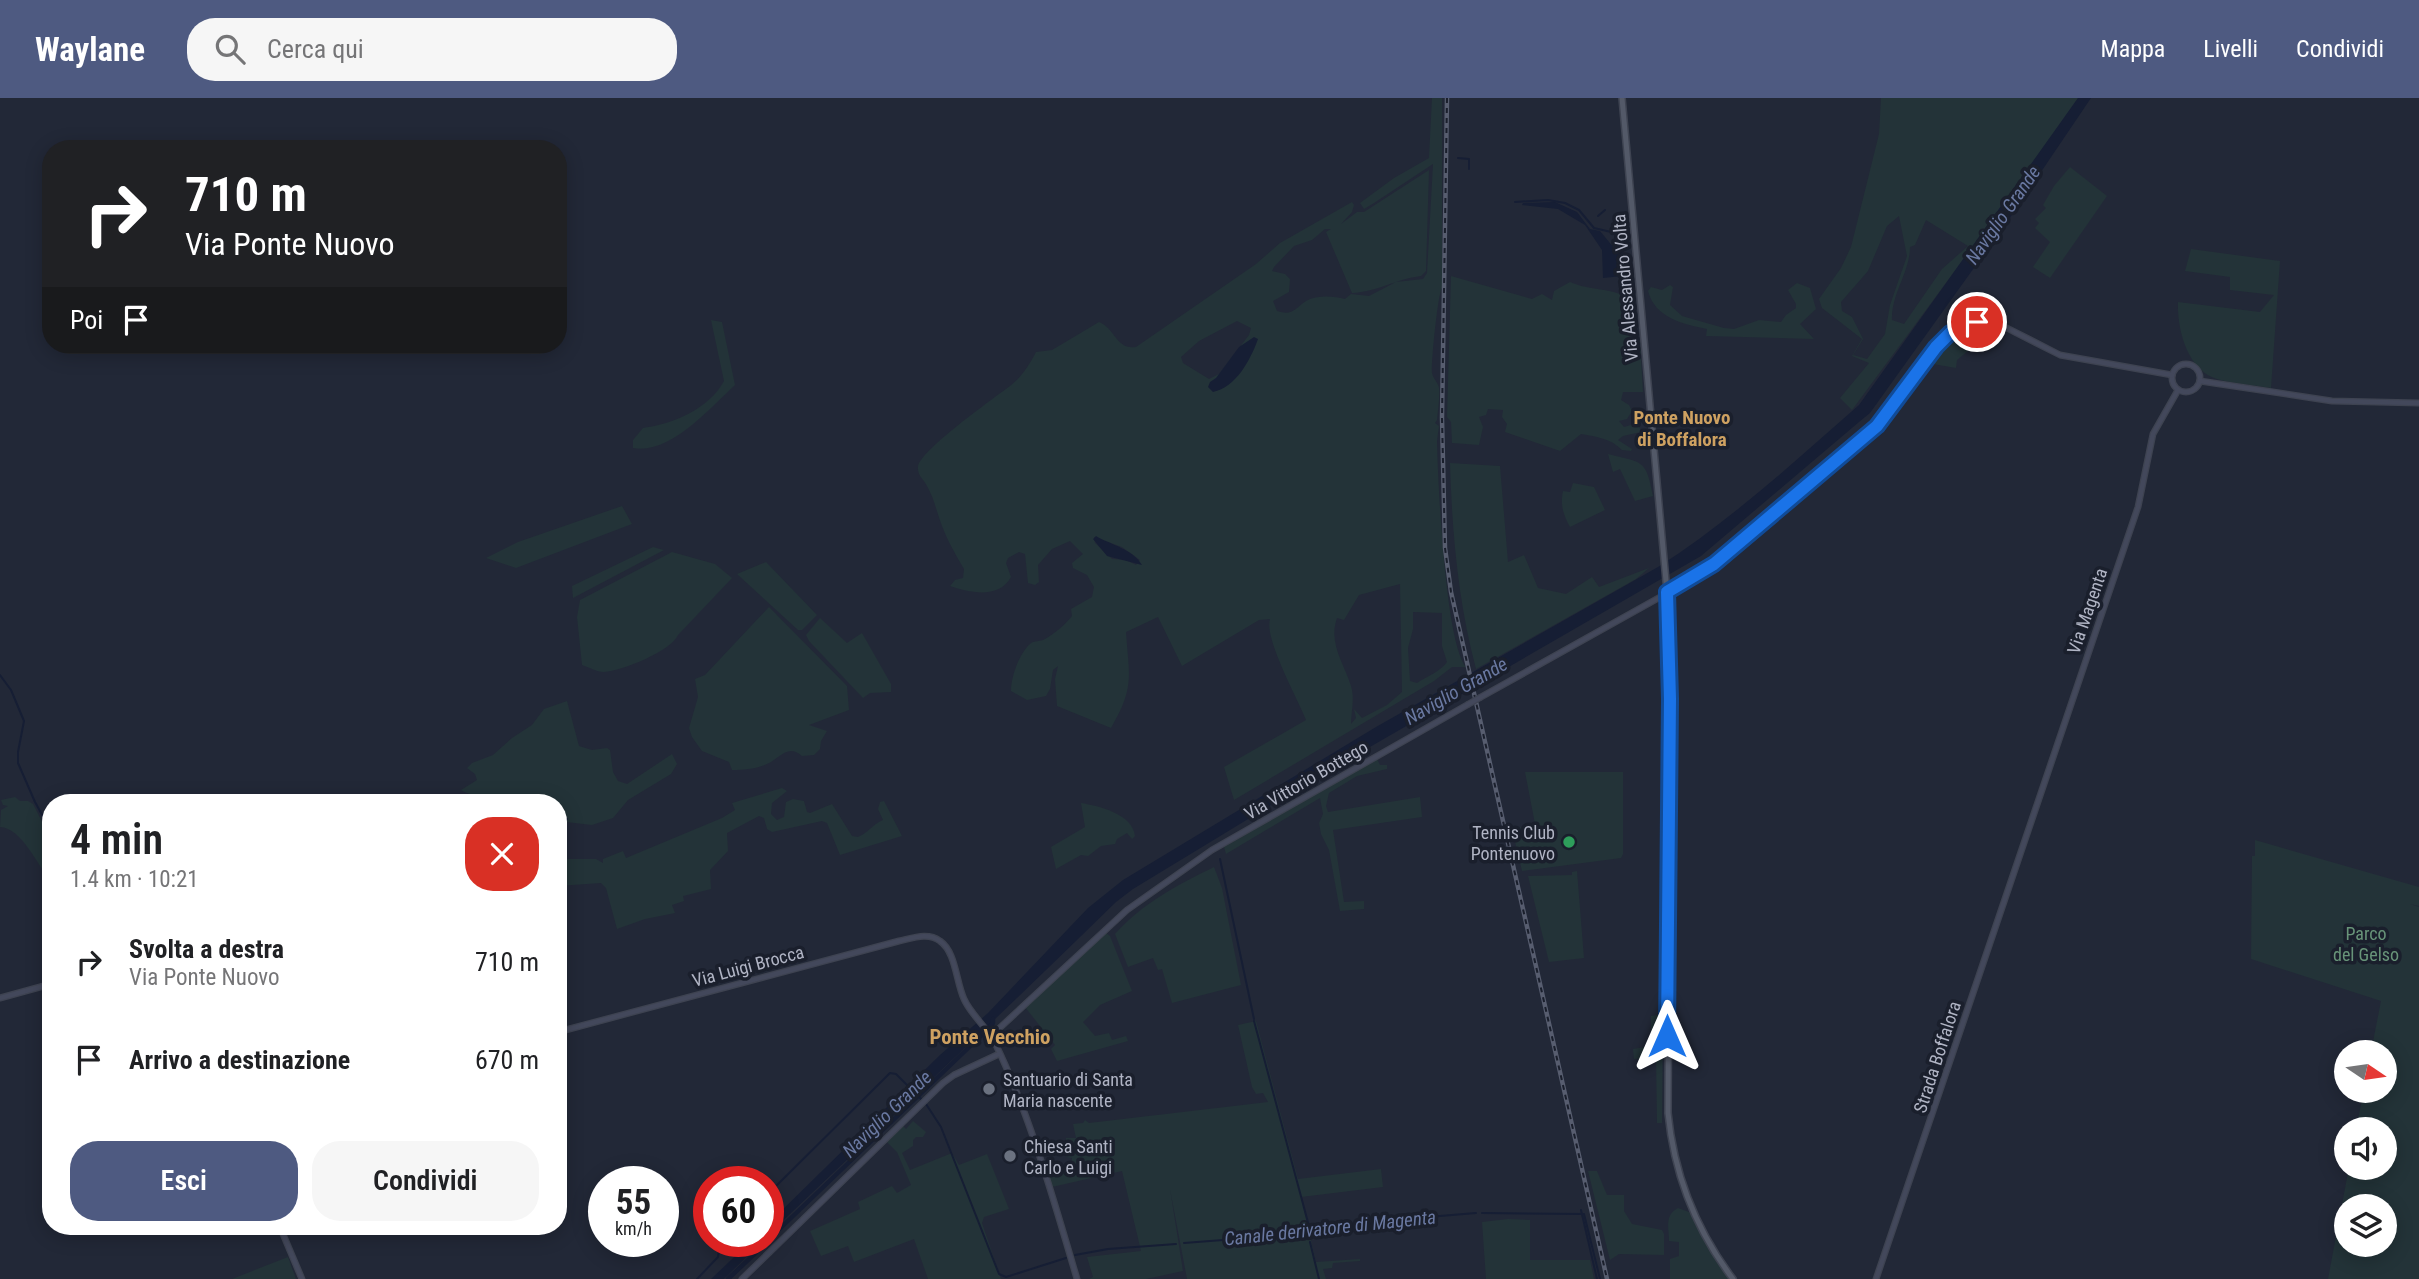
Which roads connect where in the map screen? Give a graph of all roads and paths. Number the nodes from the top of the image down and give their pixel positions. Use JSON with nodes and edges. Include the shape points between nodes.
{"nodes":[{"id":1,"x":1622,"y":98,"type":"edge"},
{"id":2,"x":2172,"y":375,"type":"junction"},
{"id":3,"x":2200,"y":381,"type":"junction"},
{"id":4,"x":2178,"y":390,"type":"junction"},
{"id":5,"x":2419,"y":403,"type":"edge"},
{"id":6,"x":1666,"y":589,"type":"junction"},
{"id":7,"x":2023,"y":842,"type":"joint"},
{"id":8,"x":42,"y":986,"type":"edge"},
{"id":9,"x":0,"y":998,"type":"edge"},
{"id":10,"x":567,"y":1029,"type":"edge"},
{"id":11,"x":989,"y":1034,"type":"junction"},
{"id":12,"x":999,"y":1054,"type":"junction"},
{"id":13,"x":283,"y":1235,"type":"edge"},
{"id":14,"x":302,"y":1279,"type":"edge"},
{"id":15,"x":742,"y":1279,"type":"edge"},
{"id":16,"x":1077,"y":1279,"type":"edge"},
{"id":17,"x":1733,"y":1279,"type":"edge"},
{"id":18,"x":1876,"y":1279,"type":"edge"}],
"edges":[{"from":1,"to":6,"type":"main road","name":"Via Alessandro Volta"},
{"from":2,"to":3,"type":"street","via":[[2180,365],[2189,364],[2199,372]]},
{"from":2,"to":4,"type":"street"},
{"from":2,"to":6,"type":"street","name":"Via Vittorio Bottego","via":[[2060,355],[1995,322],[1974,322],[1950,333],[1877,426],[1714,564]]},
{"from":3,"to":4,"type":"street","via":[[2192,391]]},
{"from":3,"to":5,"type":"street","via":[[2332,401]]},
{"from":4,"to":7,"type":"street","name":"Via Magenta","via":[[2153,434],[2140,500]]},
{"from":6,"to":11,"type":"street","name":"Via Vittorio Bottego","bridge":true,"via":[[1201,858],[1127,910]]},
{"from":6,"to":17,"type":"main road","name":"Via Alessandro Volta","via":[[1670,699],[1668,1113],[1689,1204]]},
{"from":7,"to":18,"type":"street","name":"Strada Boffalora"},
{"from":8,"to":9,"type":"street"},
{"from":10,"to":11,"type":"street","name":"Via Luigi Brocca","via":[[927,936],[944,944],[964,999]]},
{"from":11,"to":12,"type":"street"},
{"from":12,"to":15,"type":"street","via":[[943,1083]]},
{"from":12,"to":16,"type":"street","via":[[1033,1141]]},
{"from":13,"to":14,"type":"street"}]}
